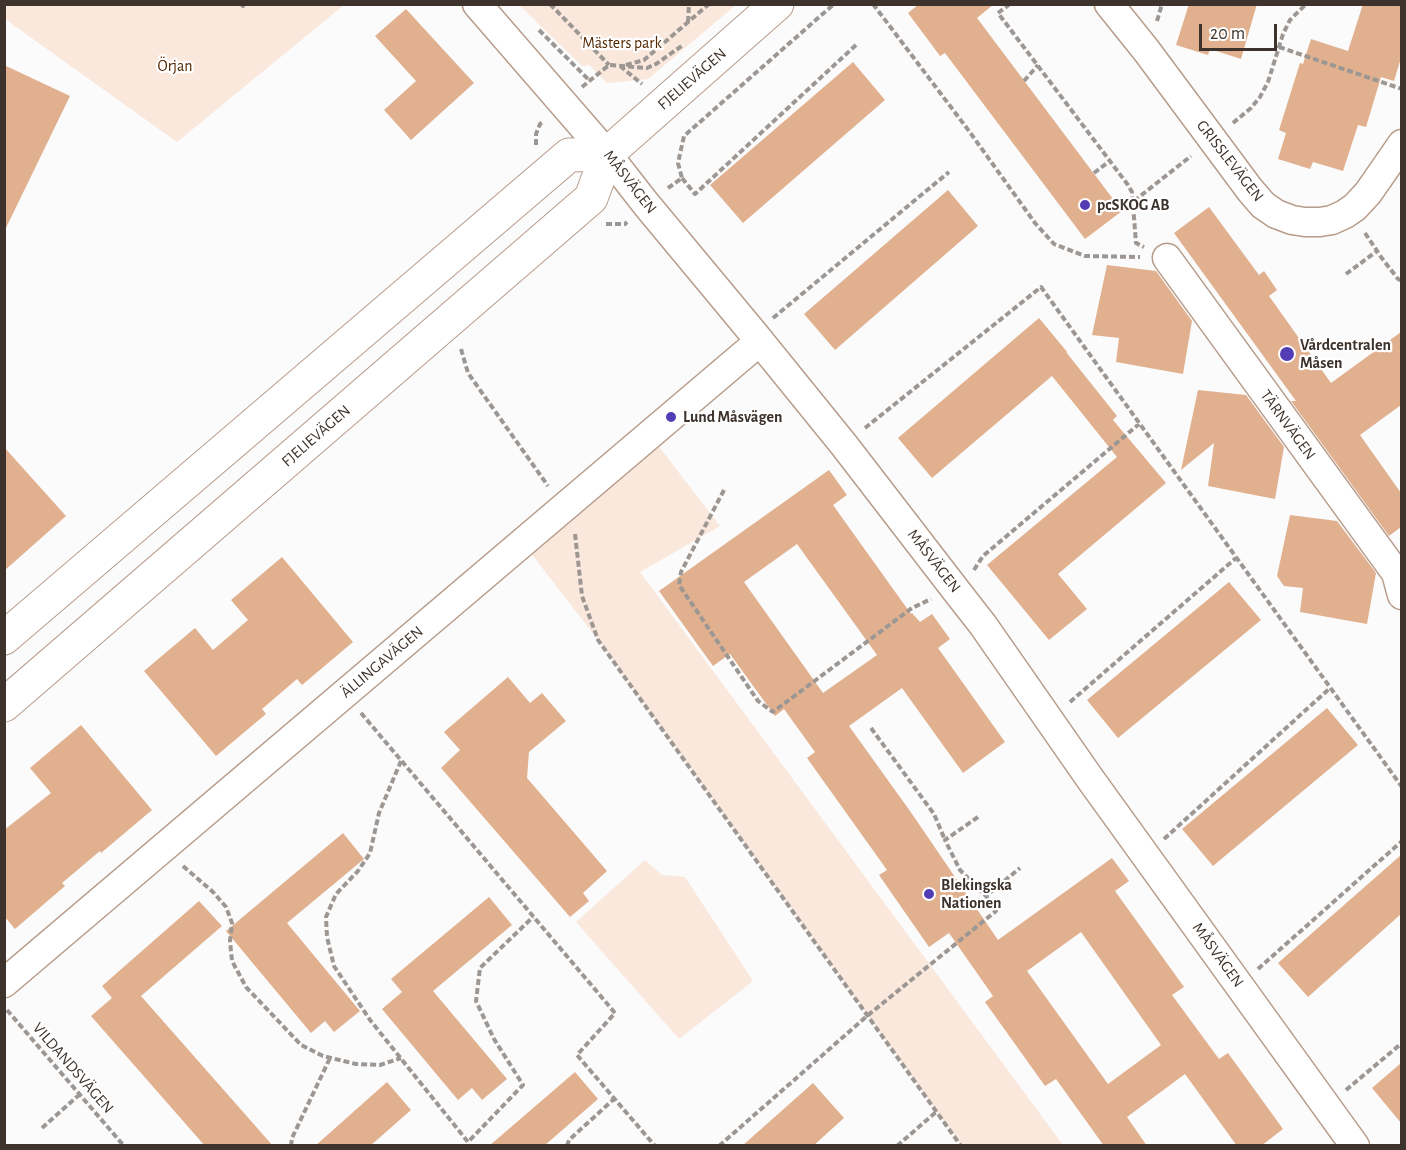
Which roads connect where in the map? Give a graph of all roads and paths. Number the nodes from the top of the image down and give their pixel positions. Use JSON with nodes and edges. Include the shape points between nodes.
{"nodes":[{"id":1,"x":477,"y":4,"type":"edge"},
{"id":2,"x":549,"y":4,"type":"edge"},
{"id":3,"x":689,"y":4,"type":"edge"},
{"id":4,"x":709,"y":4,"type":"edge"},
{"id":5,"x":777,"y":4,"type":"edge"},
{"id":6,"x":834,"y":4,"type":"edge"},
{"id":7,"x":873,"y":4,"type":"edge"},
{"id":8,"x":1010,"y":4,"type":"edge"},
{"id":9,"x":1109,"y":4,"type":"edge"},
{"id":10,"x":1306,"y":4,"type":"edge"},
{"id":11,"x":688,"y":22,"type":"junction"},
{"id":12,"x":536,"y":27,"type":"dead end"},
{"id":13,"x":690,"y":39,"type":"dead end"},
{"id":14,"x":856,"y":45,"type":"dead end"},
{"id":15,"x":1279,"y":47,"type":"junction"},
{"id":16,"x":609,"y":65,"type":"junction"},
{"id":17,"x":1038,"y":65,"type":"junction"},
{"id":18,"x":620,"y":66,"type":"junction"},
{"id":19,"x":1024,"y":81,"type":"dead end"},
{"id":20,"x":1401,"y":89,"type":"edge"},
{"id":21,"x":1212,"y":139,"type":"junction"},
{"id":22,"x":1401,"y":144,"type":"edge"},
{"id":23,"x":608,"y":154,"type":"junction"},
{"id":24,"x":1111,"y":160,"type":"junction"},
{"id":25,"x":949,"y":172,"type":"dead end"},
{"id":26,"x":1094,"y":173,"type":"dead end"},
{"id":27,"x":682,"y":178,"type":"junction"},
{"id":28,"x":1133,"y":202,"type":"junction"},
{"id":29,"x":646,"y":204,"type":"junction"},
{"id":30,"x":1345,"y":214,"type":"junction"},
{"id":31,"x":599,"y":226,"type":"dead end"},
{"id":32,"x":1377,"y":251,"type":"junction"},
{"id":33,"x":1167,"y":258,"type":"junction"},
{"id":34,"x":1346,"y":274,"type":"dead end"},
{"id":35,"x":1401,"y":281,"type":"edge"},
{"id":36,"x":757,"y":337,"type":"junction"},
{"id":37,"x":459,"y":345,"type":"dead end"},
{"id":38,"x":1139,"y":424,"type":"junction"},
{"id":39,"x":844,"y":445,"type":"junction"},
{"id":40,"x":724,"y":490,"type":"dead end"},
{"id":41,"x":562,"y":510,"type":"junction"},
{"id":42,"x":1236,"y":558,"type":"junction"},
{"id":43,"x":955,"y":589,"type":"junction"},
{"id":44,"x":1401,"y":595,"type":"edge"},
{"id":45,"x":4,"y":638,"type":"edge"},
{"id":46,"x":1330,"y":688,"type":"junction"},
{"id":47,"x":345,"y":694,"type":"junction"},
{"id":48,"x":4,"y":705,"type":"edge"},
{"id":49,"x":1049,"y":720,"type":"junction"},
{"id":50,"x":871,"y":728,"type":"dead end"},
{"id":51,"x":401,"y":761,"type":"junction"},
{"id":52,"x":1401,"y":787,"type":"edge"},
{"id":53,"x":978,"y":817,"type":"dead end"},
{"id":54,"x":945,"y":840,"type":"junction"},
{"id":55,"x":1401,"y":841,"type":"edge"},
{"id":56,"x":160,"y":851,"type":"junction"},
{"id":57,"x":1146,"y":856,"type":"junction"},
{"id":58,"x":1020,"y":868,"type":"dead end"},
{"id":59,"x":986,"y":896,"type":"junction"},
{"id":60,"x":533,"y":917,"type":"junction"},
{"id":61,"x":4,"y":983,"type":"edge"},
{"id":62,"x":1240,"y":986,"type":"junction"},
{"id":63,"x":4,"y":1006,"type":"edge"},
{"id":64,"x":867,"y":1016,"type":"junction"},
{"id":65,"x":1401,"y":1043,"type":"edge"},
{"id":66,"x":330,"y":1058,"type":"junction"},
{"id":67,"x":400,"y":1058,"type":"junction"},
{"id":68,"x":80,"y":1094,"type":"junction"},
{"id":69,"x":615,"y":1098,"type":"junction"},
{"id":70,"x":1327,"y":1106,"type":"junction"},
{"id":71,"x":936,"y":1112,"type":"junction"},
{"id":72,"x":42,"y":1128,"type":"dead end"},
{"id":73,"x":466,"y":1144,"type":"edge"},
{"id":74,"x":124,"y":1146,"type":"edge"},
{"id":75,"x":291,"y":1146,"type":"edge"},
{"id":76,"x":567,"y":1146,"type":"edge"},
{"id":77,"x":655,"y":1146,"type":"edge"},
{"id":78,"x":719,"y":1146,"type":"edge"},
{"id":79,"x":897,"y":1146,"type":"edge"},
{"id":80,"x":961,"y":1146,"type":"edge"},
{"id":81,"x":1355,"y":1146,"type":"edge"}],
"edges":[{"from":1,"to":23,"type":"street","name":"MÅSVÄGEN"},
{"from":2,"to":16,"type":"path"},
{"from":3,"to":11,"type":"path"},
{"from":4,"to":11,"type":"path"},
{"from":5,"to":23,"type":"main road","name":"FJELIEVÄGEN"},
{"from":6,"to":27,"type":"path","via":[[684,136],[678,163]]},
{"from":7,"to":33,"type":"path","via":[[1054,244],[1084,256]]},
{"from":8,"to":17,"type":"path","via":[[998,13]]},
{"from":9,"to":21,"type":"street","name":"GRISSLEVÄGEN"},
{"from":10,"to":15,"type":"path","via":[[1290,21]]},
{"from":11,"to":18,"type":"path","via":[[644,60]]},
{"from":12,"to":16,"type":"path","via":[[590,81]]},
{"from":13,"to":18,"type":"path","via":[[646,68]]},
{"from":14,"to":27,"type":"path","via":[[695,194]]},
{"from":15,"to":20,"type":"path"},
{"from":15,"to":21,"type":"path","via":[[1260,97]]},
{"from":16,"to":18,"type":"path"},
{"from":17,"to":19,"type":"path"},
{"from":17,"to":24,"type":"path"},
{"from":21,"to":28,"type":"path"},
{"from":21,"to":30,"type":"street","name":"GRISSLEVÄGEN","via":[[1250,190],[1276,214],[1305,222],[1326,221]]},
{"from":22,"to":30,"type":"street","name":"GRISSLEVÄGEN","via":[[1368,193]]},
{"from":23,"to":29,"type":"street","name":"MÅSVÄGEN"},
{"from":23,"to":45,"type":"main road","via":[[569,155]]},
{"from":23,"to":48,"type":"main road","name":"FJELIEVÄGEN","via":[[591,198]]},
{"from":24,"to":26,"type":"path"},
{"from":24,"to":28,"type":"path","via":[[1132,192]]},
{"from":25,"to":36,"type":"path"},
{"from":27,"to":29,"type":"path"},
{"from":28,"to":33,"type":"path","via":[[1136,243]]},
{"from":29,"to":31,"type":"path","via":[[625,224]]},
{"from":29,"to":36,"type":"street","name":"MÅSVÄGEN"},
{"from":30,"to":32,"type":"path","via":[[1355,228],[1365,232]]},
{"from":32,"to":34,"type":"path"},
{"from":32,"to":35,"type":"path"},
{"from":33,"to":44,"type":"street","name":"TÄRNVÄGEN","via":[[1396,573]]},
{"from":36,"to":39,"type":"street","name":"MÅSVÄGEN"},
{"from":36,"to":41,"type":"street","name":"ÄLLINGAVÄGEN"},
{"from":37,"to":41,"type":"path","via":[[468,373]]},
{"from":38,"to":39,"type":"path","via":[[1041,287]]},
{"from":38,"to":42,"type":"path"},
{"from":38,"to":43,"type":"path","via":[[983,556]]},
{"from":39,"to":43,"type":"street","name":"MÅSVÄGEN"},
{"from":40,"to":43,"type":"path","via":[[681,572],[679,585],[758,701],[773,712],[912,608]]},
{"from":41,"to":47,"type":"street","name":"ÄLLINGAVÄGEN"},
{"from":41,"to":64,"type":"path","via":[[575,531],[582,596],[598,640]]},
{"from":42,"to":46,"type":"path"},
{"from":42,"to":49,"type":"path"},
{"from":43,"to":49,"type":"street","name":"MÅSVÄGEN"},
{"from":46,"to":52,"type":"path"},
{"from":46,"to":57,"type":"path"},
{"from":47,"to":51,"type":"path"},
{"from":47,"to":56,"type":"street","name":"ÄLLINGAVÄGEN"},
{"from":49,"to":57,"type":"street","name":"MÅSVÄGEN"},
{"from":50,"to":54,"type":"path","via":[[934,814]]},
{"from":51,"to":60,"type":"path"},
{"from":51,"to":67,"type":"path","via":[[379,813],[370,853],[336,894],[326,917],[334,966]]},
{"from":53,"to":54,"type":"path"},
{"from":54,"to":59,"type":"path","via":[[960,870]]},
{"from":55,"to":62,"type":"path"},
{"from":56,"to":61,"type":"street","name":"ÄLLINGAVÄGEN"},
{"from":56,"to":66,"type":"path","via":[[188,869],[226,907],[232,923],[232,961],[246,987],[301,1045]]},
{"from":57,"to":62,"type":"street","name":"MÅSVÄGEN"},
{"from":58,"to":59,"type":"path"},
{"from":59,"to":64,"type":"path","via":[[996,911]]},
{"from":60,"to":69,"type":"path","via":[[615,1013],[577,1055]]},
{"from":60,"to":73,"type":"path","via":[[480,968],[476,1001],[523,1085]]},
{"from":62,"to":70,"type":"street","name":"MÅSVÄGEN"},
{"from":63,"to":68,"type":"path","name":"VILDANDSVÄGEN"},
{"from":64,"to":71,"type":"path"},
{"from":64,"to":78,"type":"path"},
{"from":65,"to":70,"type":"path"},
{"from":66,"to":67,"type":"path","via":[[380,1065]]},
{"from":66,"to":75,"type":"path"},
{"from":67,"to":73,"type":"path"},
{"from":68,"to":72,"type":"path"},
{"from":68,"to":74,"type":"path","name":"VILDANDSVÄGEN"},
{"from":69,"to":76,"type":"path"},
{"from":69,"to":77,"type":"path"},
{"from":70,"to":81,"type":"street","name":"MÅSVÄGEN"},
{"from":71,"to":79,"type":"path"},
{"from":71,"to":80,"type":"path"}]}
